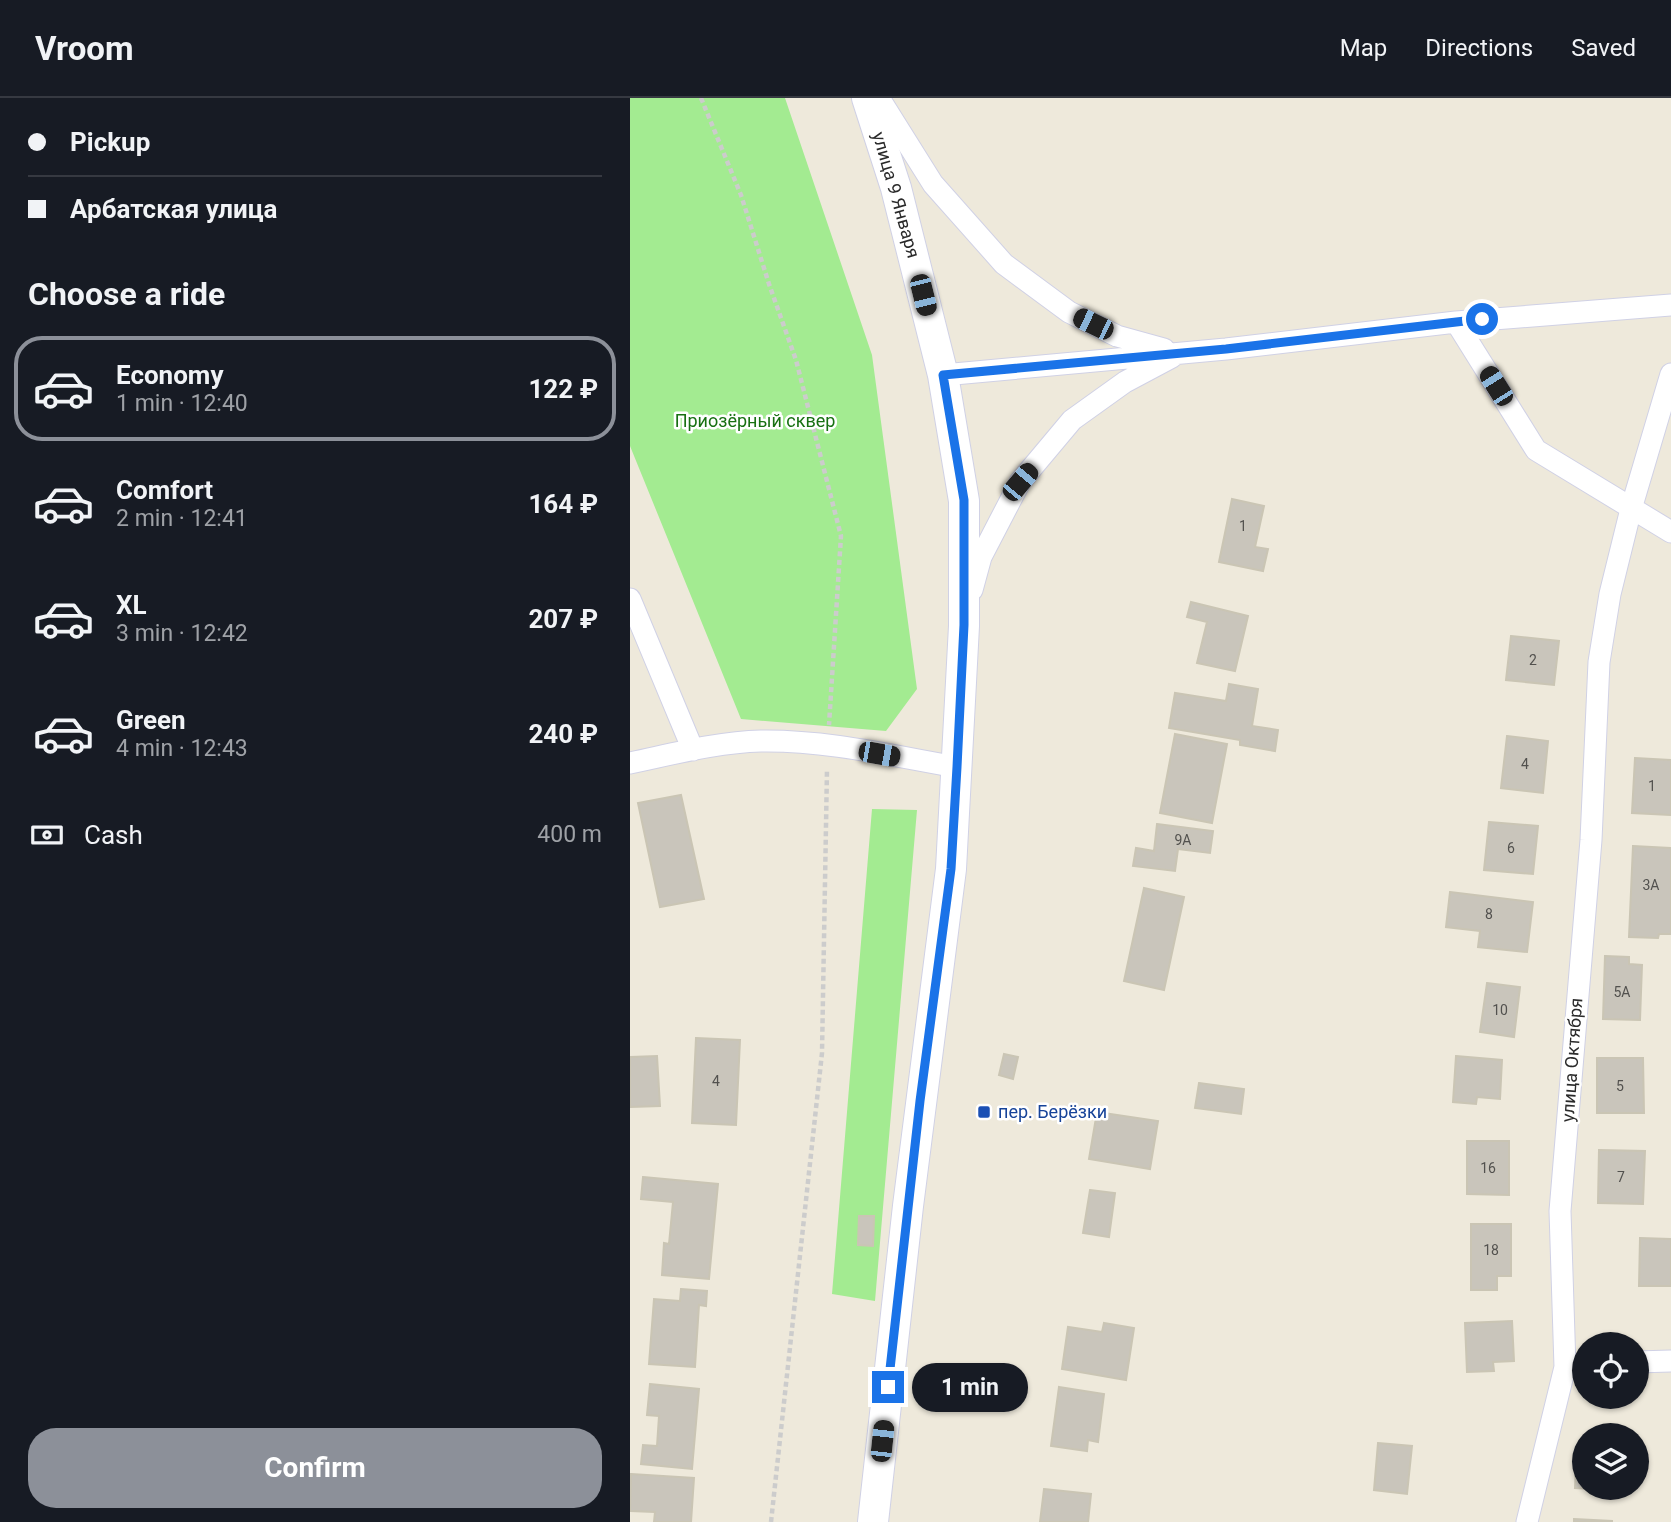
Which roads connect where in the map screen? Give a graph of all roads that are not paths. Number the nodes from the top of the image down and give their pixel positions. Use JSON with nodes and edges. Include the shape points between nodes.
{"nodes":[{"id":1,"x":867,"y":98,"type":"edge"},
{"id":2,"x":879,"y":98,"type":"edge"},
{"id":3,"x":1671,"y":305,"type":"edge"},
{"id":4,"x":1456,"y":322,"type":"junction"},
{"id":5,"x":1180,"y":353,"type":"junction"},
{"id":6,"x":1671,"y":374,"type":"edge"},
{"id":7,"x":943,"y":375,"type":"junction"},
{"id":8,"x":1631,"y":509,"type":"junction"},
{"id":9,"x":1671,"y":532,"type":"edge"},
{"id":10,"x":630,"y":599,"type":"edge"},
{"id":11,"x":964,"y":625,"type":"junction"},
{"id":12,"x":693,"y":750,"type":"junction"},
{"id":13,"x":630,"y":763,"type":"edge"},
{"id":14,"x":957,"y":767,"type":"junction"},
{"id":15,"x":1572,"y":1335,"type":"edge"},
{"id":16,"x":1671,"y":1361,"type":"edge"},
{"id":17,"x":1649,"y":1362,"type":"edge"},
{"id":18,"x":1572,"y":1376,"type":"edge"},
{"id":19,"x":873,"y":1522,"type":"edge"},
{"id":20,"x":1527,"y":1522,"type":"edge"}],
"edges":[{"from":1,"to":7,"type":"main road","name":"улица 9 Января","via":[[896,188]]},
{"from":2,"to":5,"type":"street","via":[[933,184],[1004,264],[1069,312],[1117,336]]},
{"from":3,"to":4,"type":"street"},
{"from":4,"to":5,"type":"street"},
{"from":4,"to":8,"type":"street","via":[[1536,450]]},
{"from":5,"to":7,"type":"street"},
{"from":5,"to":11,"type":"street","via":[[1125,382],[1072,420],[1020,482],[981,557]]},
{"from":6,"to":8,"type":"street","name":"улица Октября"},
{"from":7,"to":11,"type":"main road","name":"улица 9 Января","via":[[964,500]]},
{"from":8,"to":9,"type":"street"},
{"from":8,"to":15,"type":"street","name":"улица Октября","via":[[1599,662],[1591,839],[1560,1211]]},
{"from":10,"to":12,"type":"street"},
{"from":11,"to":14,"type":"main road","name":"улица 9 Января"},
{"from":12,"to":13,"type":"street"},
{"from":12,"to":14,"type":"street","via":[[761,741],[828,745]]},
{"from":14,"to":19,"type":"main road","name":"улица 9 Января","via":[[951,869]]},
{"from":16,"to":17,"type":"street"},
{"from":18,"to":20,"type":"street","name":"улица Октября"}]}
